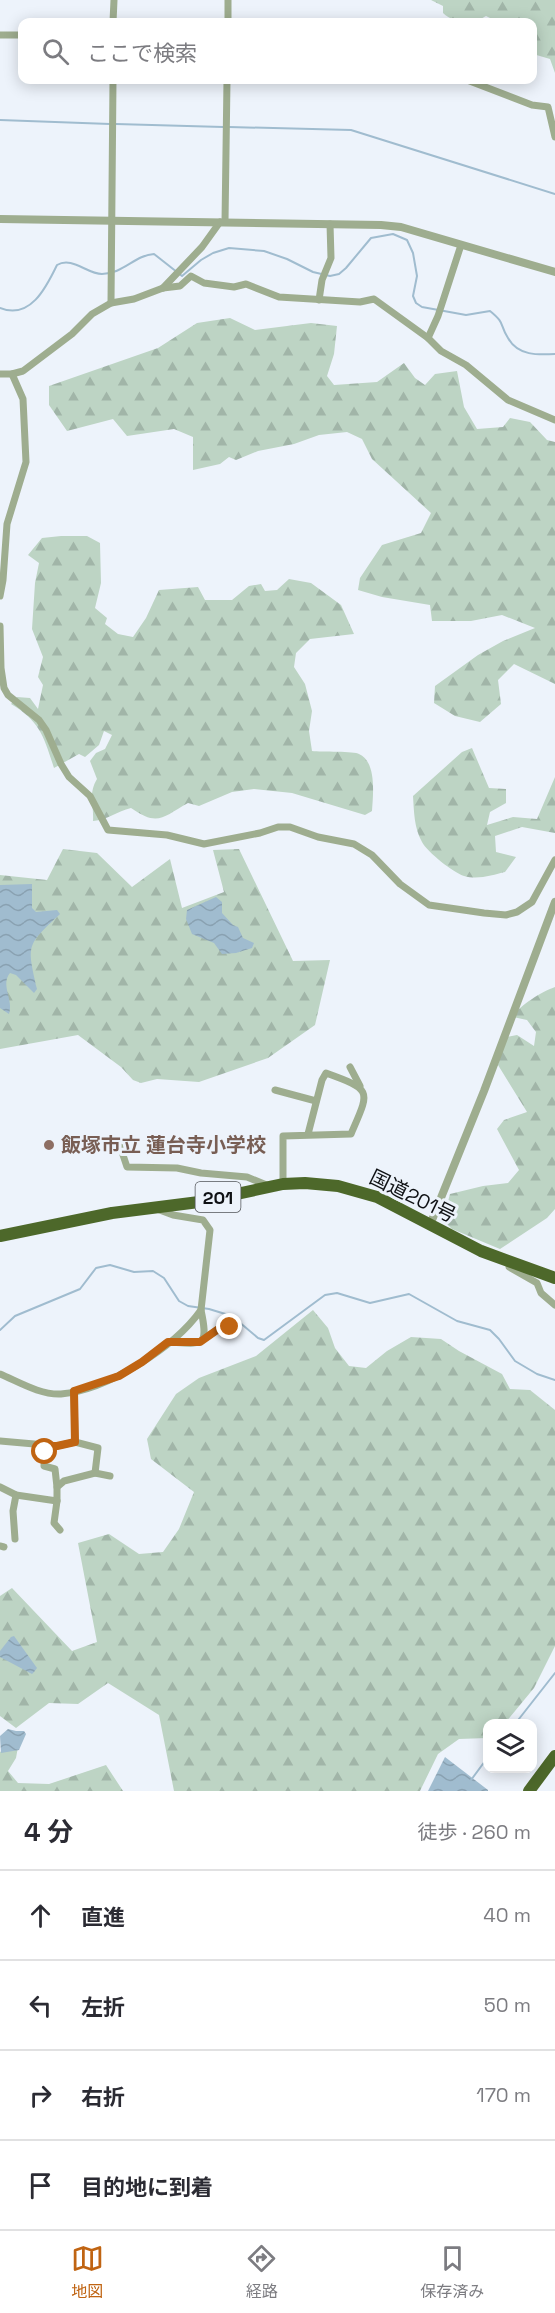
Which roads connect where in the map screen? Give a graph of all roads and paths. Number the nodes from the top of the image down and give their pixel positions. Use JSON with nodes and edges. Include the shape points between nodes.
{"nodes":[{"id":1,"x":114,"y":0,"type":"edge"},
{"id":2,"x":228,"y":0,"type":"edge"},
{"id":3,"x":113,"y":18,"type":"edge"},
{"id":4,"x":228,"y":18,"type":"edge"},
{"id":5,"x":0,"y":34,"type":"edge"},
{"id":6,"x":18,"y":35,"type":"edge"},
{"id":7,"x":112,"y":84,"type":"edge"},
{"id":8,"x":227,"y":84,"type":"edge"},
{"id":9,"x":476,"y":84,"type":"edge"},
{"id":10,"x":553,"y":128,"type":"edge"},
{"id":11,"x":555,"y":137,"type":"edge"},
{"id":12,"x":0,"y":219,"type":"edge"},
{"id":13,"x":111,"y":221,"type":"junction"},
{"id":14,"x":223,"y":222,"type":"junction"},
{"id":15,"x":330,"y":224,"type":"junction"},
{"id":16,"x":461,"y":246,"type":"junction"},
{"id":17,"x":555,"y":273,"type":"edge"},
{"id":18,"x":163,"y":288,"type":"junction"},
{"id":19,"x":319,"y":300,"type":"junction"},
{"id":20,"x":111,"y":303,"type":"junction"},
{"id":21,"x":428,"y":338,"type":"junction"},
{"id":22,"x":0,"y":374,"type":"edge"},
{"id":23,"x":12,"y":374,"type":"junction"},
{"id":24,"x":555,"y":420,"type":"edge"},
{"id":25,"x":0,"y":596,"type":"edge"},
{"id":26,"x":0,"y":626,"type":"edge"},
{"id":27,"x":1,"y":668,"type":"edge"},
{"id":28,"x":555,"y":860,"type":"edge"},
{"id":29,"x":555,"y":902,"type":"edge"},
{"id":30,"x":350,"y":1067,"type":"dead end"},
{"id":31,"x":361,"y":1088,"type":"junction"},
{"id":32,"x":275,"y":1090,"type":"dead end"},
{"id":33,"x":316,"y":1101,"type":"junction"},
{"id":34,"x":308,"y":1134,"type":"junction"},
{"id":35,"x":120,"y":1146,"type":"dead end"},
{"id":36,"x":283,"y":1184,"type":"junction"},
{"id":37,"x":269,"y":1186,"type":"junction"},
{"id":38,"x":154,"y":1208,"type":"junction"},
{"id":39,"x":430,"y":1225,"type":"junction"},
{"id":40,"x":0,"y":1236,"type":"edge"},
{"id":41,"x":510,"y":1261,"type":"junction"},
{"id":42,"x":555,"y":1278,"type":"edge"},
{"id":43,"x":555,"y":1305,"type":"edge"},
{"id":44,"x":201,"y":1310,"type":"junction"},
{"id":45,"x":230,"y":1327,"type":"dead end"},
{"id":46,"x":205,"y":1338,"type":"junction"},
{"id":47,"x":168,"y":1342,"type":"junction"},
{"id":48,"x":0,"y":1374,"type":"edge"},
{"id":49,"x":74,"y":1391,"type":"junction"},
{"id":50,"x":0,"y":1441,"type":"edge"},
{"id":51,"x":75,"y":1442,"type":"junction"},
{"id":52,"x":45,"y":1446,"type":"junction"},
{"id":53,"x":95,"y":1473,"type":"junction"},
{"id":54,"x":110,"y":1476,"type":"dead end"},
{"id":55,"x":0,"y":1487,"type":"edge"},
{"id":56,"x":57,"y":1487,"type":"junction"},
{"id":57,"x":16,"y":1495,"type":"junction"},
{"id":58,"x":57,"y":1501,"type":"junction"},
{"id":59,"x":60,"y":1530,"type":"dead end"},
{"id":60,"x":15,"y":1539,"type":"dead end"},
{"id":61,"x":555,"y":1756,"type":"edge"},
{"id":62,"x":529,"y":1791,"type":"edge"}],
"edges":[{"from":1,"to":3,"type":"street"},
{"from":2,"to":4,"type":"street"},
{"from":5,"to":6,"type":"street"},
{"from":7,"to":13,"type":"street"},
{"from":8,"to":14,"type":"street"},
{"from":9,"to":10,"type":"street","via":[[548,107]]},
{"from":10,"to":11,"type":"street"},
{"from":12,"to":13,"type":"street"},
{"from":13,"to":14,"type":"street"},
{"from":13,"to":20,"type":"street"},
{"from":14,"to":15,"type":"street"},
{"from":14,"to":18,"type":"street"},
{"from":15,"to":16,"type":"street","via":[[401,228]]},
{"from":15,"to":19,"type":"street","via":[[331,258]]},
{"from":16,"to":17,"type":"street"},
{"from":16,"to":21,"type":"street"},
{"from":18,"to":19,"type":"street","via":[[180,286],[191,276],[204,283],[234,287],[246,284],[279,297]]},
{"from":18,"to":20,"type":"street"},
{"from":19,"to":21,"type":"street","via":[[374,299]]},
{"from":20,"to":23,"type":"street","via":[[92,314],[36,363]]},
{"from":21,"to":24,"type":"street","via":[[508,400]]},
{"from":22,"to":23,"type":"street"},
{"from":23,"to":25,"type":"street","via":[[23,399],[26,462],[7,524]]},
{"from":26,"to":27,"type":"street"},
{"from":27,"to":28,"type":"street","via":[[8,695],[39,720],[69,777],[90,796],[108,830],[167,835],[204,844],[290,827],[354,843],[429,905],[506,915],[532,902]]},
{"from":29,"to":39,"type":"street"},
{"from":30,"to":31,"type":"street"},
{"from":31,"to":33,"type":"street","via":[[326,1073]]},
{"from":31,"to":34,"type":"street","via":[[366,1099],[351,1134]]},
{"from":32,"to":33,"type":"street"},
{"from":33,"to":34,"type":"street"},
{"from":34,"to":36,"type":"street","via":[[283,1136]]},
{"from":35,"to":37,"type":"street","via":[[126,1167],[177,1168],[247,1177]]},
{"from":36,"to":37,"type":"highway","name":"国道201号","number":"201"},
{"from":36,"to":39,"type":"highway","name":"国道201号","number":"201","via":[[324,1184],[359,1191]]},
{"from":37,"to":38,"type":"highway","name":"国道201号","number":"201"},
{"from":38,"to":40,"type":"highway","name":"国道201号","number":"201"},
{"from":38,"to":44,"type":"street","via":[[203,1220],[210,1230]]},
{"from":39,"to":41,"type":"highway","name":"国道201号","number":"201"},
{"from":41,"to":42,"type":"highway","name":"国道201号","number":"201"},
{"from":41,"to":43,"type":"street","via":[[509,1267],[537,1283],[541,1293]]},
{"from":44,"to":46,"type":"street"},
{"from":44,"to":47,"type":"street"},
{"from":45,"to":46,"type":"street"},
{"from":46,"to":47,"type":"street","via":[[200,1342]]},
{"from":47,"to":49,"type":"street","via":[[119,1376]]},
{"from":48,"to":49,"type":"street","via":[[45,1392]]},
{"from":49,"to":51,"type":"street"},
{"from":50,"to":52,"type":"street"},
{"from":51,"to":52,"type":"street"},
{"from":51,"to":53,"type":"street","via":[[98,1448]]},
{"from":52,"to":56,"type":"street","via":[[44,1466],[55,1469]]},
{"from":53,"to":54,"type":"street"},
{"from":53,"to":56,"type":"street","via":[[64,1481]]},
{"from":55,"to":57,"type":"street"},
{"from":56,"to":58,"type":"street"},
{"from":57,"to":58,"type":"street"},
{"from":57,"to":60,"type":"street"},
{"from":58,"to":59,"type":"street","via":[[54,1522]]},
{"from":61,"to":62,"type":"highway"}]}
